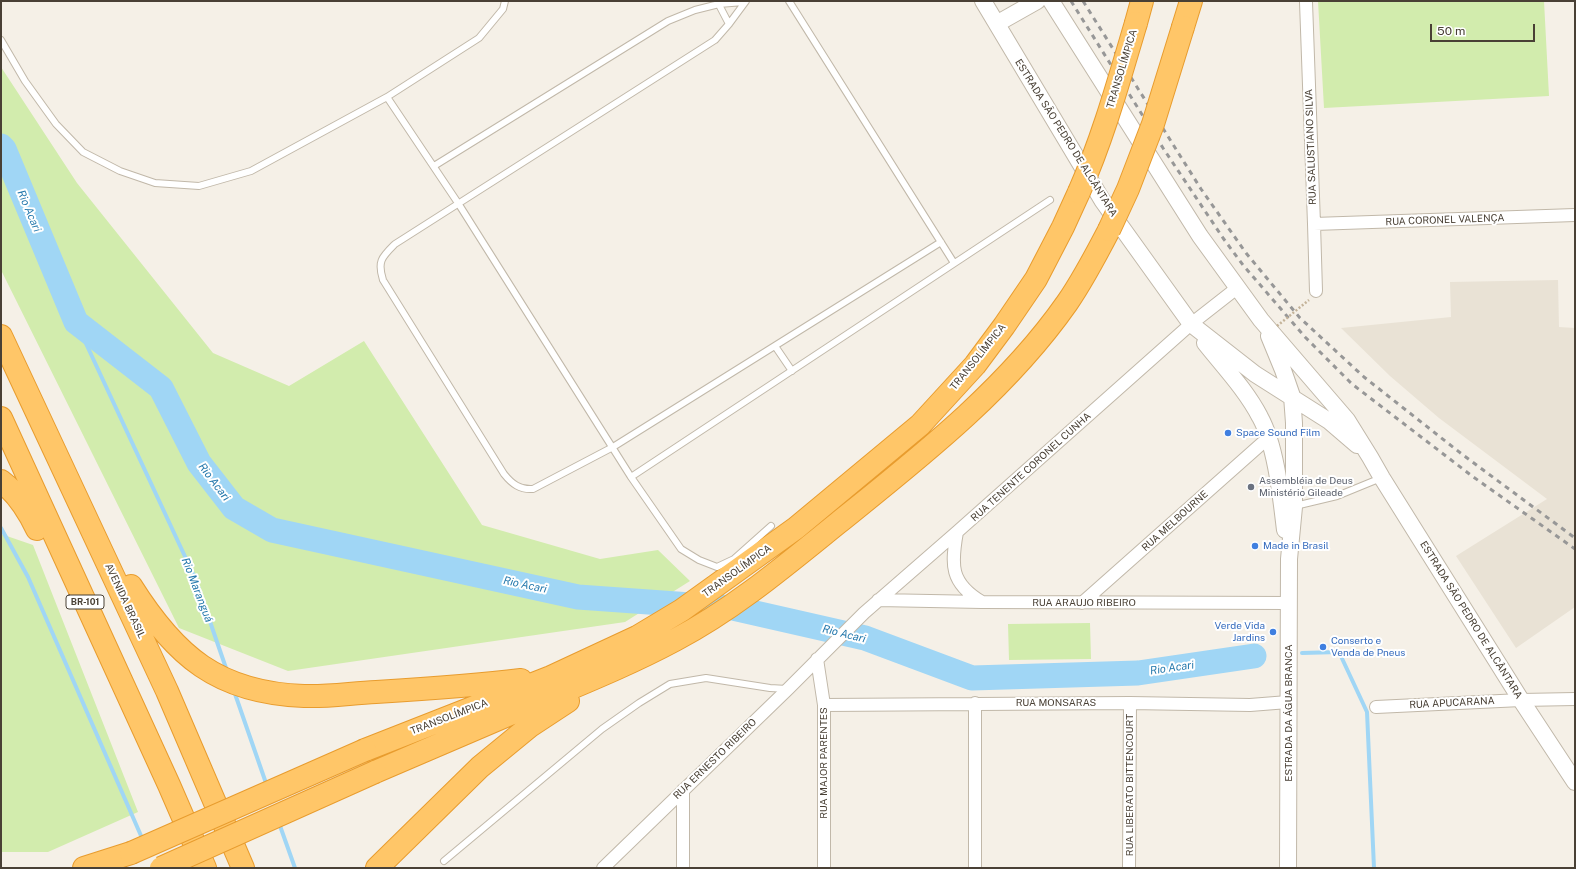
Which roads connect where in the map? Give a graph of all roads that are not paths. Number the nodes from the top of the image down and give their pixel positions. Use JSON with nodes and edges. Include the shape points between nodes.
{"nodes":[{"id":1,"x":505,"y":1,"type":"edge"},
{"id":2,"x":789,"y":1,"type":"edge"},
{"id":3,"x":984,"y":1,"type":"edge"},
{"id":4,"x":1037,"y":1,"type":"edge"},
{"id":5,"x":1051,"y":1,"type":"edge"},
{"id":6,"x":1142,"y":1,"type":"edge"},
{"id":7,"x":1190,"y":1,"type":"edge"},
{"id":8,"x":718,"y":2,"type":"edge"},
{"id":9,"x":745,"y":2,"type":"edge"},
{"id":10,"x":1306,"y":2,"type":"dead end"},
{"id":11,"x":998,"y":23,"type":"junction"},
{"id":12,"x":729,"y":24,"type":"junction"},
{"id":13,"x":1,"y":40,"type":"edge"},
{"id":14,"x":388,"y":97,"type":"junction"},
{"id":15,"x":434,"y":166,"type":"junction"},
{"id":16,"x":1050,"y":200,"type":"dead end"},
{"id":17,"x":458,"y":203,"type":"junction"},
{"id":18,"x":1575,"y":215,"type":"edge"},
{"id":19,"x":1314,"y":224,"type":"junction"},
{"id":20,"x":941,"y":242,"type":"junction"},
{"id":21,"x":954,"y":263,"type":"junction"},
{"id":22,"x":1237,"y":288,"type":"junction"},
{"id":23,"x":1312,"y":295,"type":"road end"},
{"id":24,"x":1261,"y":320,"type":"junction"},
{"id":25,"x":1191,"y":324,"type":"junction"},
{"id":26,"x":1,"y":336,"type":"edge"},
{"id":27,"x":774,"y":346,"type":"junction"},
{"id":28,"x":792,"y":371,"type":"junction"},
{"id":29,"x":1292,"y":396,"type":"junction"},
{"id":30,"x":1,"y":418,"type":"edge"},
{"id":31,"x":1268,"y":438,"type":"junction"},
{"id":32,"x":613,"y":447,"type":"junction"},
{"id":33,"x":1370,"y":457,"type":"junction"},
{"id":34,"x":631,"y":477,"type":"junction"},
{"id":35,"x":1382,"y":478,"type":"junction"},
{"id":36,"x":1,"y":481,"type":"edge"},
{"id":37,"x":1294,"y":507,"type":"junction"},
{"id":38,"x":771,"y":526,"type":"dead end"},
{"id":39,"x":91,"y":530,"type":"junction"},
{"id":40,"x":957,"y":532,"type":"junction"},
{"id":41,"x":1289,"y":559,"type":"junction"},
{"id":42,"x":878,"y":600,"type":"junction"},
{"id":43,"x":982,"y":602,"type":"junction"},
{"id":44,"x":1082,"y":603,"type":"junction"},
{"id":45,"x":1289,"y":603,"type":"junction"},
{"id":46,"x":828,"y":650,"type":"joint"},
{"id":47,"x":817,"y":659,"type":"junction"},
{"id":48,"x":638,"y":660,"type":"junction"},
{"id":49,"x":551,"y":677,"type":"junction"},
{"id":50,"x":788,"y":689,"type":"junction"},
{"id":51,"x":1575,"y":699,"type":"edge"},
{"id":52,"x":1521,"y":700,"type":"junction"},
{"id":53,"x":1288,"y":702,"type":"junction"},
{"id":54,"x":975,"y":703,"type":"junction"},
{"id":55,"x":1130,"y":703,"type":"junction"},
{"id":56,"x":824,"y":705,"type":"junction"},
{"id":57,"x":1376,"y":707,"type":"dead end"},
{"id":58,"x":1575,"y":782,"type":"edge"},
{"id":59,"x":169,"y":785,"type":"junction"},
{"id":60,"x":683,"y":790,"type":"junction"},
{"id":61,"x":444,"y":861,"type":"dead end"},
{"id":62,"x":84,"y":868,"type":"edge"},
{"id":63,"x":161,"y":868,"type":"edge"},
{"id":64,"x":205,"y":868,"type":"edge"},
{"id":65,"x":243,"y":868,"type":"edge"},
{"id":66,"x":377,"y":868,"type":"edge"},
{"id":67,"x":603,"y":868,"type":"edge"},
{"id":68,"x":683,"y":868,"type":"edge"},
{"id":69,"x":824,"y":868,"type":"edge"},
{"id":70,"x":975,"y":868,"type":"edge"},
{"id":71,"x":1129,"y":868,"type":"edge"},
{"id":72,"x":1288,"y":868,"type":"edge"}],
"edges":[{"from":1,"to":14,"type":"lane","via":[[503,8],[479,38]]},
{"from":2,"to":20,"type":"lane"},
{"from":3,"to":11,"type":"street","name":"ESTRADA SÃO PEDRO DE ALCÂNTARA"},
{"from":4,"to":11,"type":"street"},
{"from":5,"to":22,"type":"street","name":"ESTRADA SÃO PEDRO DE ALCÂNTARA","via":[[1195,229]]},
{"from":6,"to":49,"type":"highway","name":"TRANSOLÍMPICA","bridge":true,"via":[[1089,169],[1063,227],[1036,279],[970,370],[920,425],[884,457],[734,574],[682,610],[637,636]]},
{"from":7,"to":48,"type":"highway","name":"TRANSOLÍMPICA","bridge":true,"via":[[1153,124],[1128,189],[1088,269],[1067,303],[1034,345],[948,432],[772,576],[710,620]]},
{"from":8,"to":9,"type":"lane"},
{"from":8,"to":12,"type":"lane"},
{"from":8,"to":15,"type":"lane","via":[[668,21]]},
{"from":9,"to":12,"type":"lane"},
{"from":10,"to":19,"type":"street","name":"RUA SALUSTIANO SILVA"},
{"from":11,"to":25,"type":"street","name":"ESTRADA SÃO PEDRO DE ALCÂNTARA","via":[[1102,200]]},
{"from":12,"to":17,"type":"lane","via":[[715,40],[688,58]]},
{"from":13,"to":14,"type":"lane","via":[[24,81],[56,124],[83,152],[120,171],[155,183],[198,186],[251,171]]},
{"from":14,"to":15,"type":"lane"},
{"from":15,"to":17,"type":"lane"},
{"from":16,"to":21,"type":"lane"},
{"from":17,"to":32,"type":"lane"},
{"from":17,"to":32,"type":"lane","via":[[395,244],[382,256],[379,268],[383,280],[504,474],[518,487],[533,489]]},
{"from":18,"to":19,"type":"street","name":"RUA CORONEL VALENÇA"},
{"from":19,"to":23,"type":"street","name":"RUA SALUSTIANO SILVA"},
{"from":20,"to":21,"type":"lane"},
{"from":20,"to":27,"type":"lane"},
{"from":21,"to":28,"type":"lane"},
{"from":22,"to":24,"type":"street","name":"ESTRADA SÃO PEDRO DE ALCÂNTARA"},
{"from":22,"to":25,"type":"street","name":"RUA TENENTE CORONEL CUNHA"},
{"from":24,"to":29,"type":"street","name":"ESTRADA DA ÁGUA BRANCA","via":[[1281,363]]},
{"from":24,"to":33,"type":"street","name":"ESTRADA SÃO PEDRO DE ALCÂNTARA","via":[[1347,420]]},
{"from":25,"to":29,"type":"street","name":"ESTRADA SÃO PEDRO DE ALCÂNTARA","via":[[1255,374]]},
{"from":25,"to":31,"type":"street","name":"ESTRADA DA ÁGUA BRANCA","via":[[1251,403],[1261,418]]},
{"from":25,"to":40,"type":"street","name":"RUA TENENTE CORONEL CUNHA"},
{"from":26,"to":39,"type":"highway","name":"AVENIDA BRASIL"},
{"from":27,"to":28,"type":"lane"},
{"from":27,"to":32,"type":"lane"},
{"from":28,"to":34,"type":"lane"},
{"from":29,"to":33,"type":"street","name":"ESTRADA SÃO PEDRO DE ALCÂNTARA","via":[[1329,421]]},
{"from":29,"to":37,"type":"street","name":"ESTRADA DA ÁGUA BRANCA"},
{"from":30,"to":59,"type":"highway","number":"BR-101"},
{"from":31,"to":41,"type":"street","name":"ESTRADA DA ÁGUA BRANCA","via":[[1279,486]]},
{"from":31,"to":44,"type":"street","name":"RUA MELBOURNE"},
{"from":32,"to":34,"type":"lane"},
{"from":33,"to":35,"type":"street","name":"ESTRADA SÃO PEDRO DE ALCÂNTARA"},
{"from":34,"to":38,"type":"lane","via":[[681,549],[717,567],[734,559]]},
{"from":35,"to":37,"type":"lane","via":[[1337,496]]},
{"from":35,"to":52,"type":"street","name":"ESTRADA SÃO PEDRO DE ALCÂNTARA"},
{"from":36,"to":59,"type":"highway","via":[[10,487],[26,506],[152,768]]},
{"from":37,"to":41,"type":"street","name":"ESTRADA DA ÁGUA BRANCA"},
{"from":39,"to":49,"type":"highway","via":[[109,551],[145,609],[179,648],[215,675],[251,689],[304,696],[480,685]]},
{"from":39,"to":65,"type":"highway","name":"AVENIDA BRASIL","via":[[167,691]]},
{"from":40,"to":42,"type":"street","name":"RUA TENENTE CORONEL CUNHA"},
{"from":40,"to":43,"type":"street","via":[[953,555],[955,573],[963,588]]},
{"from":41,"to":45,"type":"street","name":"ESTRADA DA ÁGUA BRANCA"},
{"from":42,"to":43,"type":"street","name":"RUA ARAUJO RIBEIRO"},
{"from":42,"to":46,"type":"street","name":"RUA TENENTE CORONEL CUNHA"},
{"from":43,"to":44,"type":"street","name":"RUA ARAUJO RIBEIRO"},
{"from":44,"to":45,"type":"street","name":"RUA ARAUJO RIBEIRO"},
{"from":45,"to":53,"type":"street","name":"ESTRADA DA ÁGUA BRANCA"},
{"from":46,"to":47,"type":"street","name":"RUA ERNESTO RIBEIRO"},
{"from":47,"to":50,"type":"street","name":"RUA ERNESTO RIBEIRO"},
{"from":47,"to":56,"type":"street","name":"RUA MAJOR PARENTES"},
{"from":48,"to":63,"type":"highway","name":"TRANSOLÍMPICA","bridge":true,"via":[[375,772]]},
{"from":48,"to":66,"type":"highway","via":[[530,726],[480,767]]},
{"from":49,"to":62,"type":"highway","name":"TRANSOLÍMPICA","bridge":true,"via":[[365,750],[131,853]]},
{"from":50,"to":60,"type":"street","name":"RUA ERNESTO RIBEIRO"},
{"from":50,"to":61,"type":"lane","via":[[706,678],[670,684],[602,729]]},
{"from":51,"to":52,"type":"street","name":"RUA APUCARANA"},
{"from":52,"to":57,"type":"street","name":"RUA APUCARANA"},
{"from":52,"to":58,"type":"street","name":"ESTRADA SÃO PEDRO DE ALCÂNTARA"},
{"from":53,"to":55,"type":"street","name":"RUA MONSARAS","via":[[1250,705]]},
{"from":53,"to":72,"type":"street","name":"ESTRADA DA ÁGUA BRANCA"},
{"from":54,"to":55,"type":"street","name":"RUA MONSARAS"},
{"from":54,"to":56,"type":"street","name":"RUA MONSARAS"},
{"from":54,"to":70,"type":"street"},
{"from":55,"to":71,"type":"street","name":"RUA LIBERATO BITTENCOURT"},
{"from":56,"to":69,"type":"street","name":"RUA MAJOR PARENTES"},
{"from":59,"to":64,"type":"highway","number":"BR-101"},
{"from":60,"to":67,"type":"street","name":"RUA ERNESTO RIBEIRO"},
{"from":60,"to":68,"type":"street"}]}
